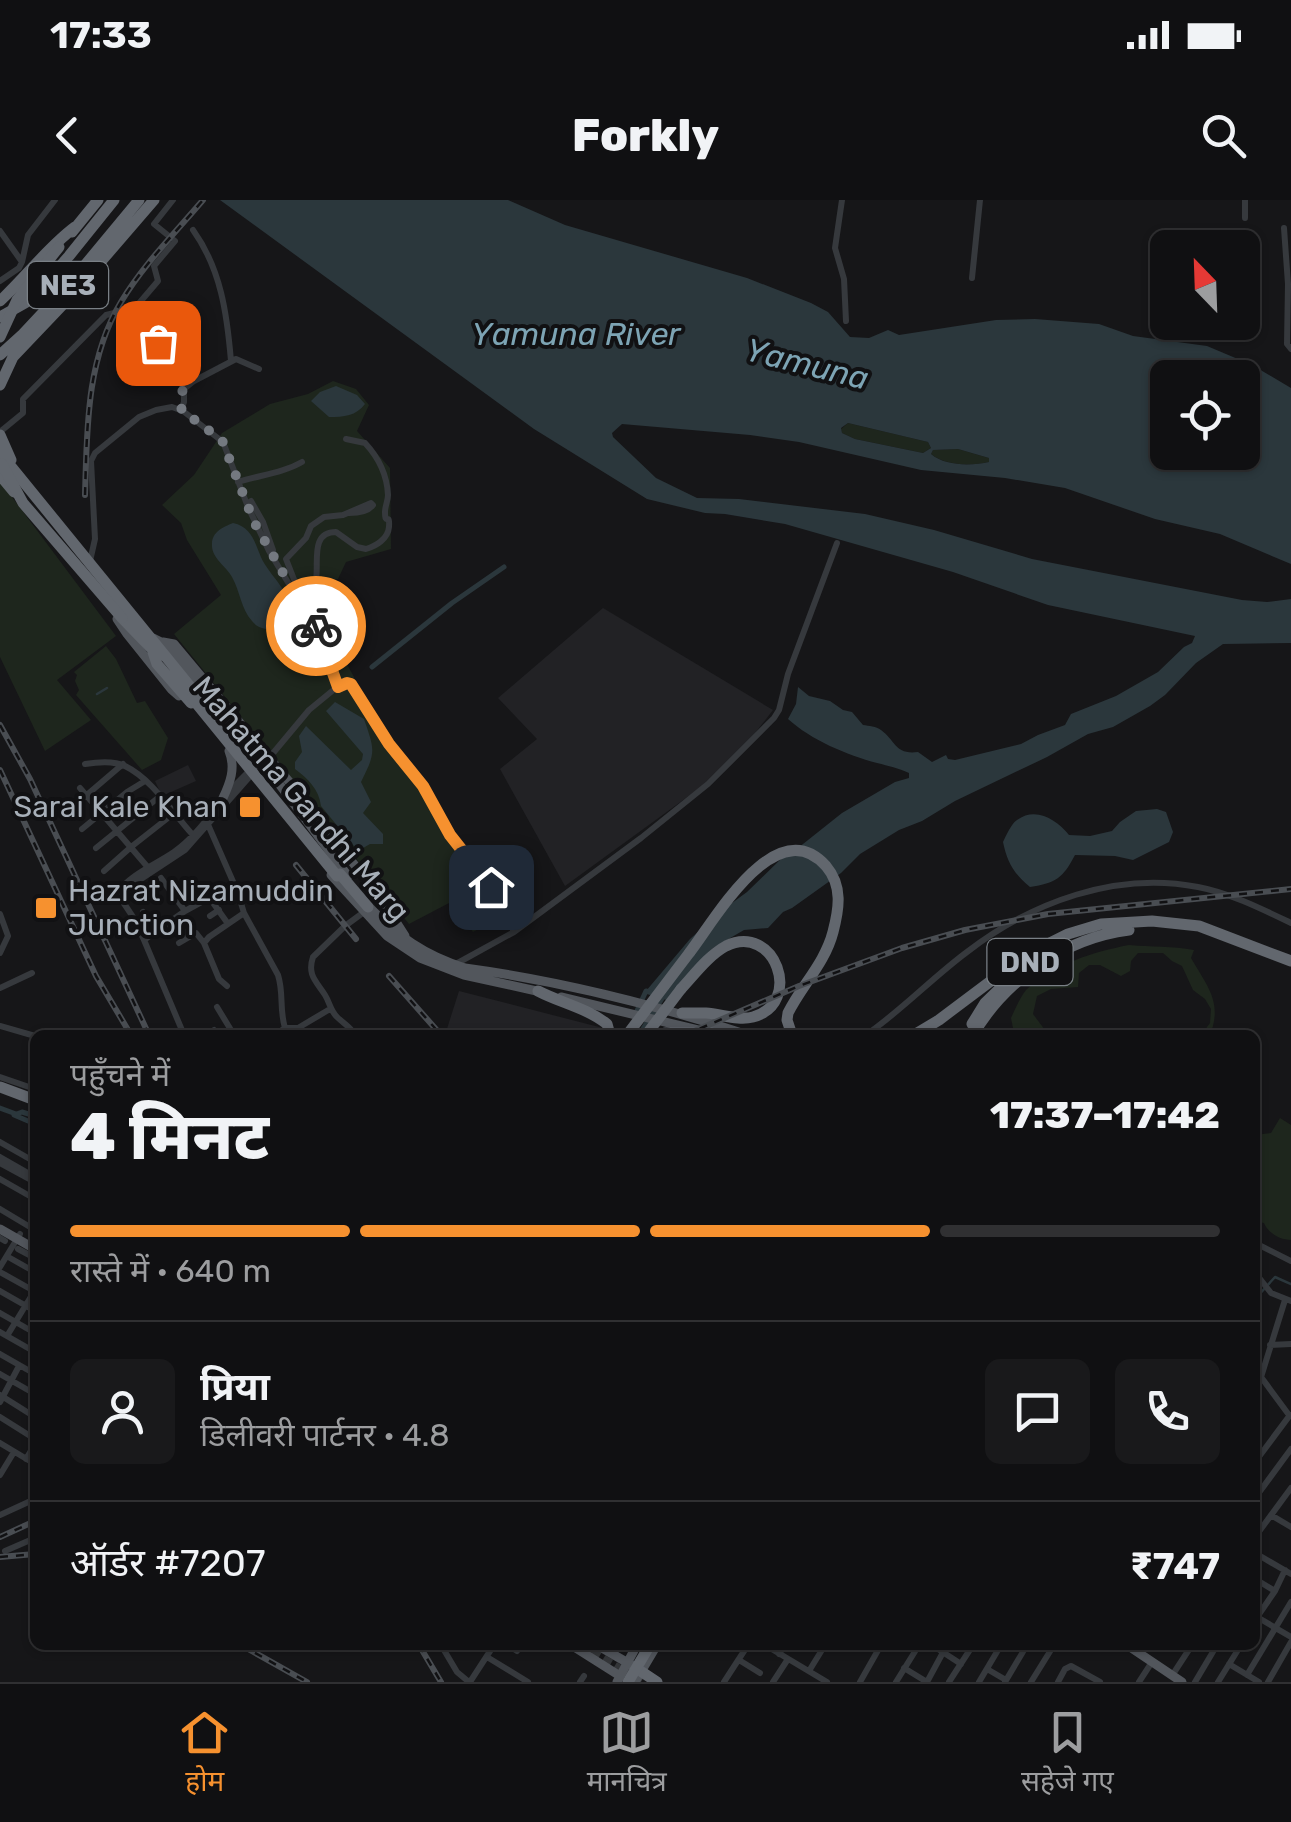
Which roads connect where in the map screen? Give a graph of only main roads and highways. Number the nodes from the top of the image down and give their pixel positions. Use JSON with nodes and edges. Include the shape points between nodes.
{"nodes":[{"id":1,"x":98,"y":200,"type":"edge"},
{"id":2,"x":114,"y":200,"type":"edge"},
{"id":3,"x":139,"y":200,"type":"edge"},
{"id":4,"x":154,"y":200,"type":"edge"},
{"id":5,"x":132,"y":218,"type":"junction"},
{"id":6,"x":76,"y":228,"type":"junction"},
{"id":7,"x":0,"y":301,"type":"edge"},
{"id":8,"x":0,"y":318,"type":"edge"},
{"id":9,"x":0,"y":337,"type":"edge"},
{"id":10,"x":0,"y":355,"type":"edge"},
{"id":11,"x":0,"y":385,"type":"edge"},
{"id":12,"x":0,"y":433,"type":"edge"},
{"id":13,"x":2,"y":460,"type":"edge"},
{"id":14,"x":28,"y":499,"type":"junction"},
{"id":15,"x":58,"y":525,"type":"junction"},
{"id":16,"x":83,"y":561,"type":"junction"},
{"id":17,"x":155,"y":643,"type":"junction"},
{"id":18,"x":191,"y":703,"type":"junction"},
{"id":19,"x":233,"y":726,"type":"junction"},
{"id":20,"x":218,"y":738,"type":"junction"},
{"id":21,"x":230,"y":751,"type":"junction"},
{"id":22,"x":265,"y":760,"type":"junction"},
{"id":23,"x":223,"y":798,"type":"road end"},
{"id":24,"x":292,"y":800,"type":"junction"},
{"id":25,"x":277,"y":811,"type":"junction"},
{"id":26,"x":364,"y":907,"type":"junction"},
{"id":27,"x":1121,"y":924,"type":"junction"},
{"id":28,"x":408,"y":943,"type":"junction"},
{"id":29,"x":1291,"y":965,"type":"edge"},
{"id":30,"x":538,"y":992,"type":"junction"},
{"id":31,"x":680,"y":1013,"type":"junction"},
{"id":32,"x":677,"y":1029,"type":"edge"},
{"id":33,"x":609,"y":1030,"type":"edge"},
{"id":34,"x":631,"y":1030,"type":"edge"},
{"id":35,"x":650,"y":1030,"type":"edge"},
{"id":36,"x":733,"y":1030,"type":"edge"},
{"id":37,"x":790,"y":1030,"type":"edge"},
{"id":38,"x":922,"y":1030,"type":"edge"},
{"id":39,"x":974,"y":1030,"type":"edge"},
{"id":40,"x":975,"y":1030,"type":"edge"},
{"id":41,"x":0,"y":1082,"type":"edge"},
{"id":42,"x":30,"y":1094,"type":"edge"},
{"id":43,"x":0,"y":1226,"type":"edge"},
{"id":44,"x":30,"y":1244,"type":"edge"},
{"id":45,"x":579,"y":1650,"type":"edge"},
{"id":46,"x":606,"y":1650,"type":"edge"},
{"id":47,"x":634,"y":1650,"type":"edge"},
{"id":48,"x":642,"y":1650,"type":"edge"},
{"id":49,"x":643,"y":1650,"type":"edge"},
{"id":50,"x":647,"y":1650,"type":"edge"},
{"id":51,"x":1135,"y":1650,"type":"edge"},
{"id":52,"x":1144,"y":1650,"type":"edge"},
{"id":53,"x":613,"y":1654,"type":"junction"},
{"id":54,"x":628,"y":1663,"type":"junction"},
{"id":55,"x":624,"y":1679,"type":"edge"},
{"id":56,"x":656,"y":1682,"type":"edge"},
{"id":57,"x":1182,"y":1682,"type":"edge"},
{"id":58,"x":1193,"y":1682,"type":"edge"}],
"edges":[{"from":1,"to":6,"type":"highway"},
{"from":2,"to":8,"type":"highway","number":"NE3","via":[[35,295]]},
{"from":3,"to":5,"type":"highway","number":"NE3"},
{"from":4,"to":5,"type":"highway"},
{"from":5,"to":10,"type":"highway","number":"NE3"},
{"from":5,"to":11,"type":"highway","via":[[13,357]]},
{"from":6,"to":7,"type":"highway"},
{"from":6,"to":9,"type":"highway","bridge":true,"via":[[17,300]]},
{"from":12,"to":13,"type":"highway"},
{"from":13,"to":14,"type":"highway","bridge":true,"via":[[10,482]]},
{"from":13,"to":15,"type":"highway","via":[[38,494]]},
{"from":13,"to":16,"type":"highway","name":"Mahatma Gandhi Marg"},
{"from":14,"to":15,"type":"highway"},
{"from":14,"to":17,"type":"highway","bridge":true,"via":[[122,618]]},
{"from":15,"to":16,"type":"highway","name":"Mahatma Gandhi Marg"},
{"from":16,"to":17,"type":"highway","name":"Mahatma Gandhi Marg"},
{"from":16,"to":18,"type":"main road","name":"Mahatma Gandhi Marg","via":[[127,634],[171,689]]},
{"from":17,"to":18,"type":"highway","via":[[157,664]]},
{"from":17,"to":19,"type":"main road","name":"Mahatma Gandhi Marg"},
{"from":17,"to":22,"type":"main road","via":[[174,644]]},
{"from":17,"to":26,"type":"highway","bridge":true},
{"from":18,"to":20,"type":"main road","name":"Mahatma Gandhi Marg"},
{"from":19,"to":20,"type":"main road"},
{"from":19,"to":22,"type":"main road","name":"Mahatma Gandhi Marg"},
{"from":20,"to":21,"type":"main road","name":"Mahatma Gandhi Marg"},
{"from":21,"to":23,"type":"main road","via":[[232,772]]},
{"from":21,"to":25,"type":"main road","name":"Mahatma Gandhi Marg"},
{"from":22,"to":24,"type":"main road","name":"Mahatma Gandhi Marg"},
{"from":22,"to":28,"type":"main road","via":[[384,903]]},
{"from":24,"to":25,"type":"main road"},
{"from":24,"to":26,"type":"main road","name":"Mahatma Gandhi Marg","via":[[362,894]]},
{"from":25,"to":26,"type":"main road","name":"Mahatma Gandhi Marg"},
{"from":26,"to":28,"type":"main road","name":"Mahatma Gandhi Marg"},
{"from":26,"to":30,"type":"main road","name":"Mahatma Gandhi Marg","via":[[396,944],[441,968]]},
{"from":27,"to":29,"type":"highway","via":[[1200,926]]},
{"from":27,"to":38,"type":"highway","via":[[1048,942]]},
{"from":27,"to":39,"type":"highway","number":"DND","via":[[1040,955],[984,1003]]},
{"from":28,"to":31,"type":"main road","name":"Mahatma Gandhi Marg","bridge":true,"via":[[454,965]]},
{"from":29,"to":40,"type":"highway","via":[[1202,934],[1123,930],[1042,962]]},
{"from":30,"to":32,"type":"main road","name":"Mahatma Gandhi Marg","bridge":true},
{"from":30,"to":33,"type":"highway","via":[[596,1016]]},
{"from":31,"to":35,"type":"highway","bridge":true,"via":[[761,1014],[779,988],[774,958],[754,944],[723,948]]},
{"from":31,"to":36,"type":"main road","name":"Mahatma Gandhi Marg"},
{"from":34,"to":37,"type":"highway","bridge":true,"via":[[744,882],[762,862],[788,851],[821,861],[837,885],[838,910],[829,946],[788,1013]]},
{"from":41,"to":42,"type":"highway"},
{"from":43,"to":44,"type":"main road"},
{"from":45,"to":55,"type":"main road"},
{"from":46,"to":53,"type":"main road"},
{"from":47,"to":53,"type":"main road"},
{"from":48,"to":54,"type":"main road"},
{"from":49,"to":55,"type":"highway","bridge":true},
{"from":50,"to":56,"type":"main road"},
{"from":51,"to":57,"type":"main road"},
{"from":52,"to":58,"type":"main road"},
{"from":53,"to":54,"type":"main road"},
{"from":54,"to":55,"type":"main road"},
{"from":54,"to":55,"type":"main road"},
{"from":55,"to":56,"type":"highway"}]}
